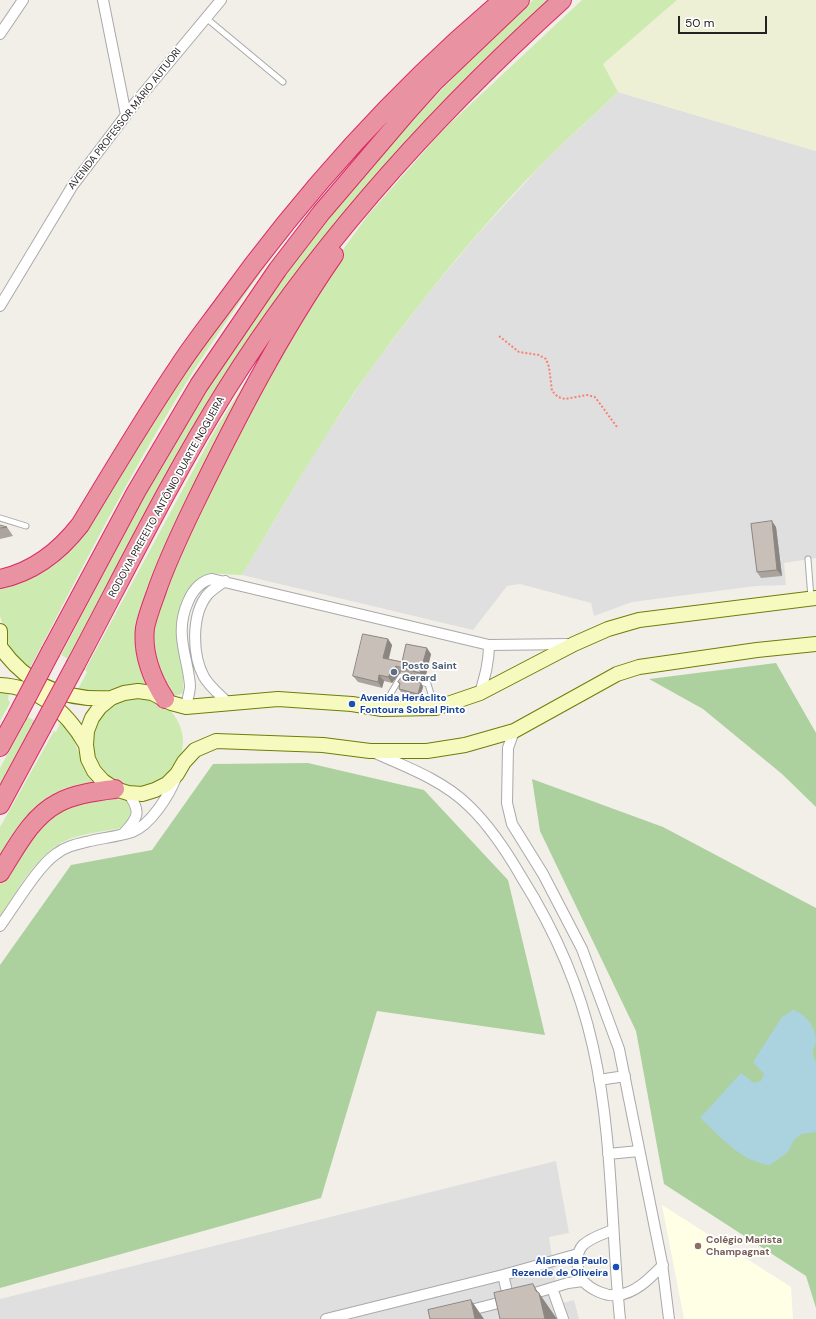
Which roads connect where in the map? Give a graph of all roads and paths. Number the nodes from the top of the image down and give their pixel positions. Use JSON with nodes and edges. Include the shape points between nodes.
{"nodes":[{"id":1,"x":23,"y":0,"type":"edge"},
{"id":2,"x":103,"y":0,"type":"edge"},
{"id":3,"x":221,"y":0,"type":"edge"},
{"id":4,"x":503,"y":0,"type":"edge"},
{"id":5,"x":520,"y":0,"type":"edge"},
{"id":6,"x":562,"y":0,"type":"edge"},
{"id":7,"x":206,"y":18,"type":"junction"},
{"id":8,"x":0,"y":34,"type":"edge"},
{"id":9,"x":283,"y":82,"type":"dead end"},
{"id":10,"x":126,"y":115,"type":"junction"},
{"id":11,"x":406,"y":153,"type":"junction"},
{"id":12,"x":0,"y":306,"type":"edge"},
{"id":13,"x":499,"y":336,"type":"dead end"},
{"id":14,"x":617,"y":427,"type":"dead end"},
{"id":15,"x":0,"y":518,"type":"edge"},
{"id":16,"x":26,"y":526,"type":"dead end"},
{"id":17,"x":808,"y":559,"type":"dead end"},
{"id":18,"x":0,"y":579,"type":"edge"},
{"id":19,"x":225,"y":582,"type":"junction"},
{"id":20,"x":814,"y":598,"type":"edge"},
{"id":21,"x":0,"y":631,"type":"edge"},
{"id":22,"x":574,"y":644,"type":"junction"},
{"id":23,"x":816,"y":644,"type":"edge"},
{"id":24,"x":489,"y":645,"type":"junction"},
{"id":25,"x":0,"y":650,"type":"edge"},
{"id":26,"x":0,"y":685,"type":"edge"},
{"id":27,"x":480,"y":693,"type":"junction"},
{"id":28,"x":111,"y":698,"type":"junction"},
{"id":29,"x":168,"y":701,"type":"junction"},
{"id":30,"x":227,"y":702,"type":"junction"},
{"id":31,"x":186,"y":707,"type":"junction"},
{"id":32,"x":436,"y":708,"type":"junction"},
{"id":33,"x":382,"y":709,"type":"junction"},
{"id":34,"x":514,"y":730,"type":"junction"},
{"id":35,"x":86,"y":745,"type":"junction"},
{"id":36,"x":0,"y":747,"type":"edge"},
{"id":37,"x":370,"y":750,"type":"junction"},
{"id":38,"x":177,"y":774,"type":"junction"},
{"id":39,"x":121,"y":791,"type":"junction"},
{"id":40,"x":0,"y":806,"type":"edge"},
{"id":41,"x":122,"y":834,"type":"junction"},
{"id":42,"x":0,"y":873,"type":"edge"},
{"id":43,"x":0,"y":926,"type":"edge"},
{"id":44,"x":625,"y":1076,"type":"junction"},
{"id":45,"x":599,"y":1080,"type":"junction"},
{"id":46,"x":639,"y":1151,"type":"junction"},
{"id":47,"x":608,"y":1154,"type":"junction"},
{"id":48,"x":613,"y":1230,"type":"junction"},
{"id":49,"x":578,"y":1254,"type":"junction"},
{"id":50,"x":663,"y":1265,"type":"junction"},
{"id":51,"x":503,"y":1275,"type":"junction"},
{"id":52,"x":583,"y":1281,"type":"junction"},
{"id":53,"x":552,"y":1288,"type":"junction"},
{"id":54,"x":618,"y":1295,"type":"junction"},
{"id":55,"x":509,"y":1300,"type":"junction"},
{"id":56,"x":449,"y":1315,"type":"edge"},
{"id":57,"x":337,"y":1318,"type":"edge"},
{"id":58,"x":326,"y":1319,"type":"edge"},
{"id":59,"x":563,"y":1319,"type":"edge"},
{"id":60,"x":620,"y":1319,"type":"edge"},
{"id":61,"x":669,"y":1319,"type":"edge"}],
"edges":[{"from":1,"to":8,"type":"street"},
{"from":2,"to":10,"type":"street"},
{"from":3,"to":7,"type":"street","name":"AVENIDA PROFESSOR MÁRIO AUTUORI"},
{"from":4,"to":18,"type":"highway","via":[[426,68],[364,132],[262,252],[179,365],[80,525],[67,541],[51,556],[34,566],[15,576]]},
{"from":5,"to":36,"type":"highway","bridge":true,"via":[[413,105],[321,213],[278,269],[199,385],[136,492]]},
{"from":6,"to":11,"type":"highway","name":"RODOVIA PREFEITO ANTÔNIO DUARTE NOGUEIRA","via":[[489,68]]},
{"from":7,"to":9,"type":"lane"},
{"from":7,"to":10,"type":"street","name":"AVENIDA PROFESSOR MÁRIO AUTUORI"},
{"from":10,"to":12,"type":"street","name":"AVENIDA PROFESSOR MÁRIO AUTUORI","via":[[72,185]]},
{"from":11,"to":29,"type":"highway","via":[[304,300],[274,352],[230,433],[160,580],[145,627],[145,644],[152,674]]},
{"from":11,"to":40,"type":"highway","name":"RODOVIA PREFEITO ANTÔNIO DUARTE NOGUEIRA","bridge":true,"via":[[309,270],[226,390],[173,483]]},
{"from":13,"to":14,"type":"path","via":[[519,352],[539,355],[546,359],[550,367],[552,391],[558,397],[595,397]]},
{"from":15,"to":16,"type":"lane"},
{"from":17,"to":20,"type":"lane"},
{"from":19,"to":24,"type":"street"},
{"from":19,"to":30,"type":"street","via":[[207,595],[201,605],[195,632],[204,676],[211,687]]},
{"from":19,"to":31,"type":"street","via":[[212,579],[199,584],[187,606],[182,635],[190,686]]},
{"from":20,"to":22,"type":"street","via":[[639,620],[608,629]]},
{"from":21,"to":25,"type":"street"},
{"from":22,"to":24,"type":"street"},
{"from":22,"to":27,"type":"street"},
{"from":23,"to":34,"type":"street","via":[[639,667],[617,674]]},
{"from":24,"to":27,"type":"street","via":[[487,673]]},
{"from":25,"to":28,"type":"street","via":[[17,668],[47,687],[76,698]]},
{"from":26,"to":35,"type":"street","via":[[12,686],[38,695],[55,705],[70,720]]},
{"from":27,"to":32,"type":"street"},
{"from":28,"to":29,"type":"street","via":[[124,692],[138,691],[152,693]]},
{"from":28,"to":35,"type":"street","via":[[100,706],[92,718],[87,731]]},
{"from":29,"to":31,"type":"street"},
{"from":30,"to":31,"type":"street"},
{"from":30,"to":33,"type":"street","via":[[278,698]]},
{"from":32,"to":33,"type":"street"},
{"from":32,"to":33,"type":"lane","via":[[428,684],[401,676]]},
{"from":34,"to":37,"type":"street","via":[[465,746],[427,752]]},
{"from":34,"to":44,"type":"street","via":[[506,766],[507,803],[512,824],[544,874],[582,950],[619,1049]]},
{"from":35,"to":39,"type":"street","via":[[88,759],[94,771],[103,781]]},
{"from":37,"to":38,"type":"street","via":[[323,745],[216,741],[195,750]]},
{"from":37,"to":45,"type":"street","via":[[434,781],[469,806],[498,839],[540,906],[564,958],[593,1046]]},
{"from":38,"to":39,"type":"street","via":[[167,784],[142,794]]},
{"from":38,"to":41,"type":"street","via":[[170,791],[147,821],[133,832]]},
{"from":39,"to":41,"type":"street","via":[[137,808],[137,816],[133,823]]},
{"from":39,"to":42,"type":"highway","via":[[65,800],[48,810],[28,830]]},
{"from":41,"to":43,"type":"street","via":[[74,845],[55,854]]},
{"from":44,"to":45,"type":"street"},
{"from":44,"to":46,"type":"street"},
{"from":45,"to":47,"type":"street"},
{"from":46,"to":47,"type":"street"},
{"from":46,"to":50,"type":"street"},
{"from":47,"to":48,"type":"street"},
{"from":48,"to":49,"type":"street","via":[[595,1236]]},
{"from":48,"to":54,"type":"street"},
{"from":49,"to":51,"type":"street"},
{"from":49,"to":52,"type":"street"},
{"from":50,"to":54,"type":"street","via":[[638,1287]]},
{"from":50,"to":61,"type":"street"},
{"from":51,"to":55,"type":"street"},
{"from":51,"to":57,"type":"street"},
{"from":52,"to":53,"type":"street"},
{"from":52,"to":54,"type":"street","via":[[605,1294]]},
{"from":53,"to":55,"type":"street"},
{"from":53,"to":59,"type":"street"},
{"from":54,"to":60,"type":"street"},
{"from":55,"to":56,"type":"street"},
{"from":57,"to":58,"type":"street"}]}
